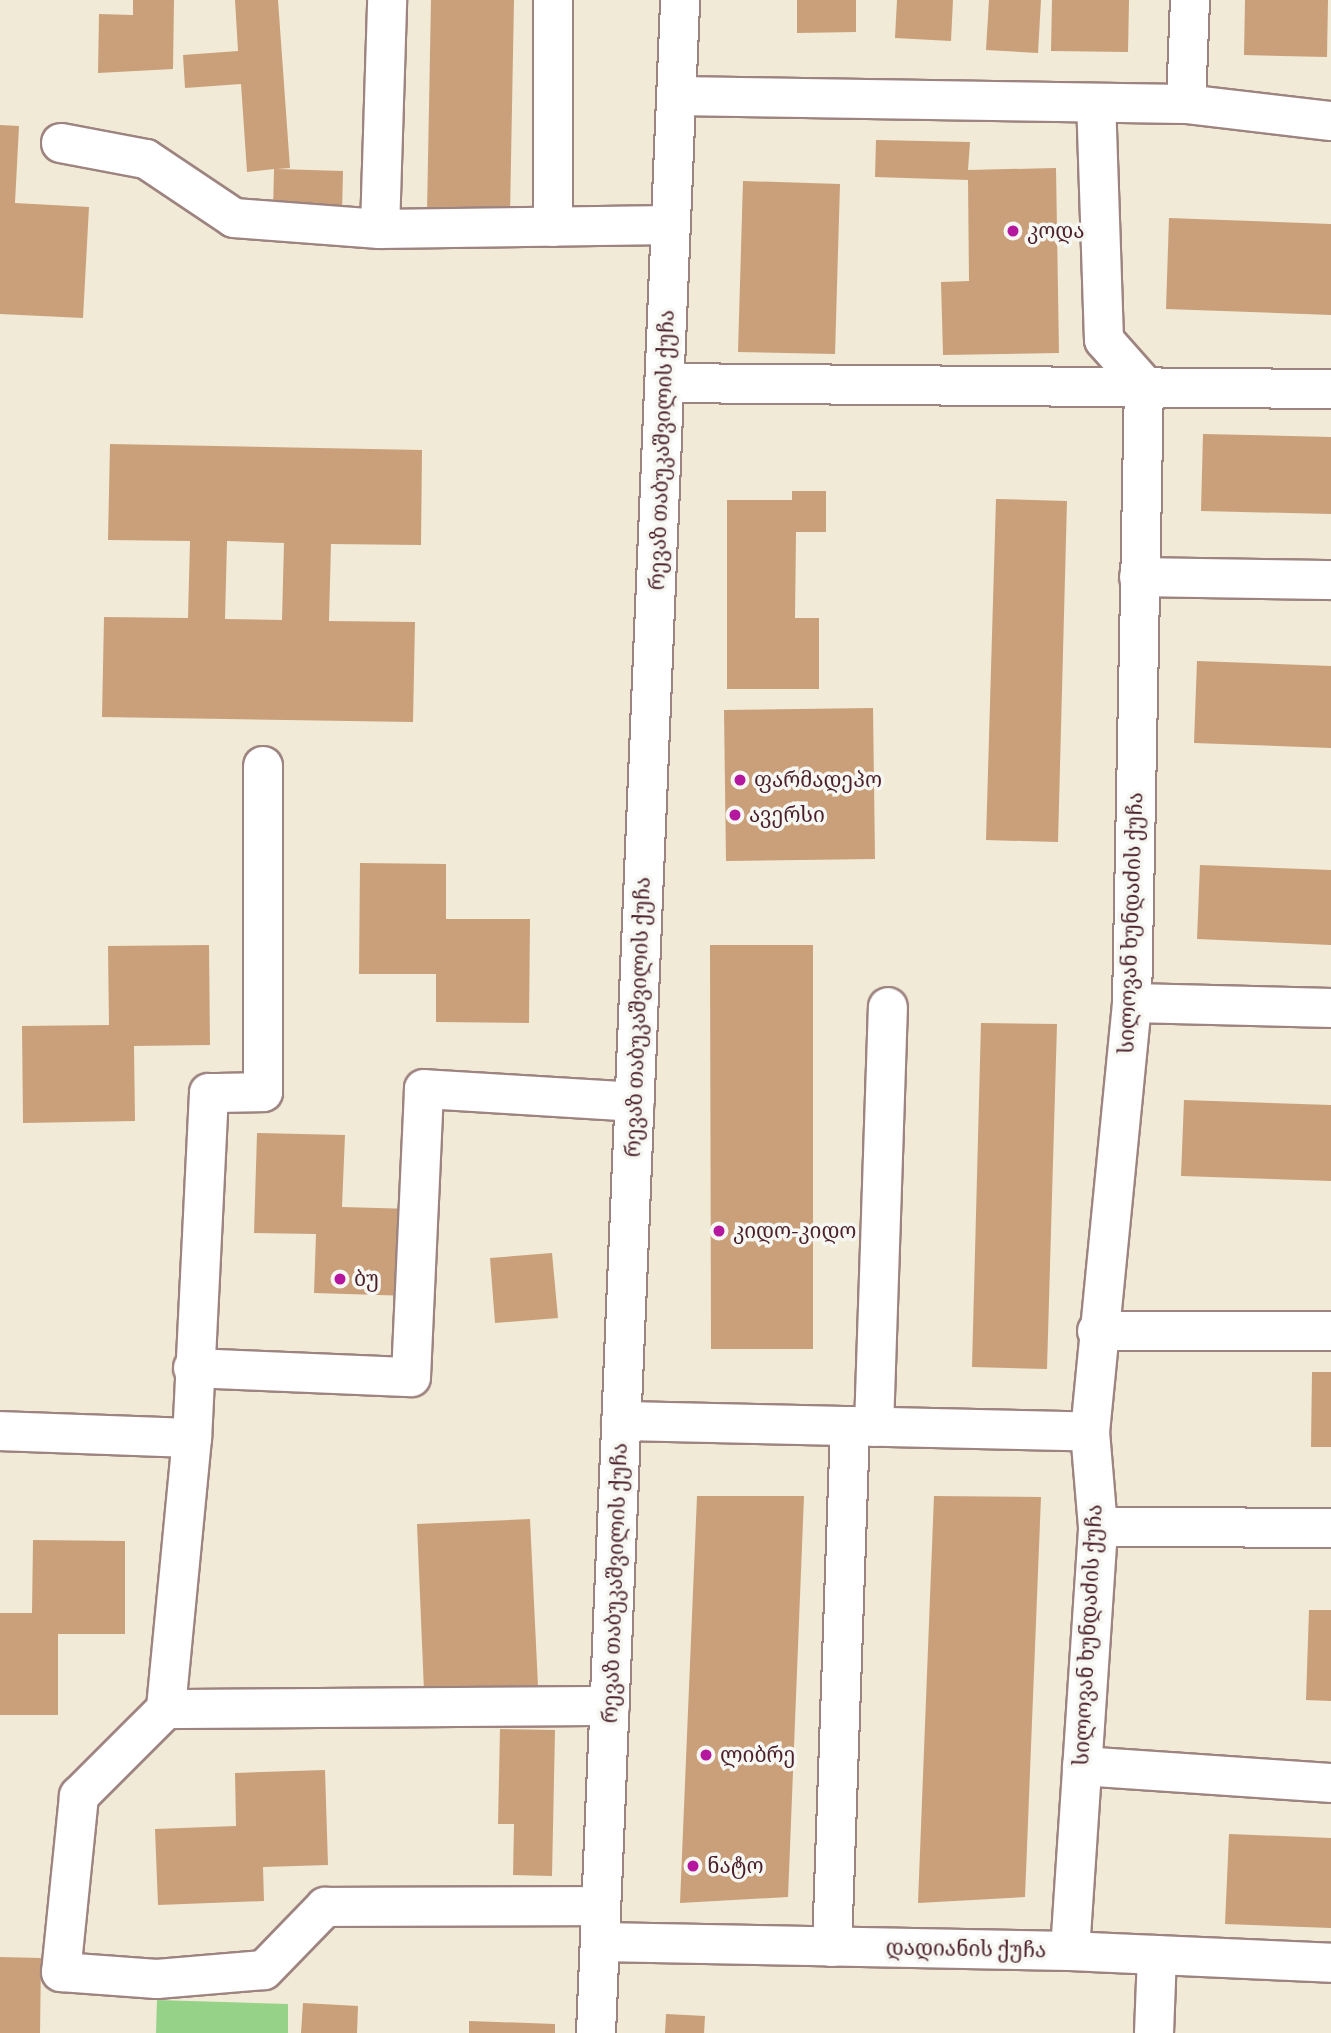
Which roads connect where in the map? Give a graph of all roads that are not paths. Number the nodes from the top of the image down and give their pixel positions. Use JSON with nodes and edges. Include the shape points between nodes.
{"nodes":[{"id":1,"x":387,"y":0,"type":"edge"},
{"id":2,"x":553,"y":0,"type":"edge"},
{"id":3,"x":680,"y":0,"type":"edge"},
{"id":4,"x":1190,"y":0,"type":"edge"},
{"id":5,"x":676,"y":96,"type":"junction"},
{"id":6,"x":1096,"y":103,"type":"junction"},
{"id":7,"x":1186,"y":104,"type":"junction"},
{"id":8,"x":1331,"y":121,"type":"edge"},
{"id":9,"x":61,"y":143,"type":"dead end"},
{"id":10,"x":671,"y":225,"type":"junction"},
{"id":11,"x":553,"y":227,"type":"junction"},
{"id":12,"x":380,"y":229,"type":"junction"},
{"id":13,"x":664,"y":383,"type":"junction"},
{"id":14,"x":1144,"y":385,"type":"junction"},
{"id":15,"x":1331,"y":389,"type":"edge"},
{"id":16,"x":1139,"y":577,"type":"junction"},
{"id":17,"x":1331,"y":580,"type":"edge"},
{"id":18,"x":263,"y":766,"type":"dead end"},
{"id":19,"x":1132,"y":1003,"type":"junction"},
{"id":20,"x":888,"y":1006,"type":"dead end"},
{"id":21,"x":1331,"y":1008,"type":"edge"},
{"id":22,"x":635,"y":1102,"type":"junction"},
{"id":23,"x":1097,"y":1331,"type":"junction"},
{"id":24,"x":1331,"y":1331,"type":"edge"},
{"id":25,"x":193,"y":1368,"type":"junction"},
{"id":26,"x":621,"y":1421,"type":"junction"},
{"id":27,"x":862,"y":1427,"type":"junction"},
{"id":28,"x":0,"y":1431,"type":"edge"},
{"id":29,"x":1090,"y":1432,"type":"junction"},
{"id":30,"x":192,"y":1438,"type":"junction"},
{"id":31,"x":1098,"y":1527,"type":"junction"},
{"id":32,"x":1331,"y":1528,"type":"edge"},
{"id":33,"x":610,"y":1706,"type":"junction"},
{"id":34,"x":166,"y":1709,"type":"junction"},
{"id":35,"x":1082,"y":1766,"type":"junction"},
{"id":36,"x":1331,"y":1783,"type":"edge"},
{"id":37,"x":601,"y":1924,"type":"junction"},
{"id":38,"x":832,"y":1947,"type":"junction"},
{"id":39,"x":1070,"y":1951,"type":"junction"},
{"id":40,"x":1157,"y":1955,"type":"junction"},
{"id":41,"x":1331,"y":1963,"type":"edge"},
{"id":42,"x":596,"y":2033,"type":"edge"},
{"id":43,"x":1154,"y":2033,"type":"edge"}],
"edges":[{"from":1,"to":12,"type":"street"},
{"from":2,"to":11,"type":"street"},
{"from":3,"to":5,"type":"street","name":"რევაზ თაბუკაშვილის ქუჩა"},
{"from":4,"to":7,"type":"street"},
{"from":5,"to":6,"type":"street"},
{"from":5,"to":10,"type":"street","name":"რევაზ თაბუკაშვილის ქუჩა"},
{"from":6,"to":7,"type":"street"},
{"from":6,"to":14,"type":"street","via":[[1104,340]]},
{"from":7,"to":8,"type":"street"},
{"from":9,"to":12,"type":"street","via":[[146,159],[234,218]]},
{"from":10,"to":11,"type":"street"},
{"from":10,"to":13,"type":"street","name":"რევაზ თაბუკაშვილის ქუჩა"},
{"from":11,"to":12,"type":"street"},
{"from":13,"to":14,"type":"street"},
{"from":13,"to":22,"type":"street","name":"რევაზ თაბუკაშვილის ქუჩა"},
{"from":14,"to":15,"type":"street"},
{"from":14,"to":16,"type":"street","name":"სილოვან ხუნდაძის ქუჩა"},
{"from":16,"to":17,"type":"street"},
{"from":16,"to":19,"type":"street","name":"სილოვან ხუნდაძის ქუჩა"},
{"from":18,"to":25,"type":"street","via":[[262,1092],[209,1093]]},
{"from":19,"to":21,"type":"street"},
{"from":19,"to":23,"type":"street","name":"სილოვან ხუნდაძის ქუჩა"},
{"from":20,"to":27,"type":"street"},
{"from":22,"to":25,"type":"street","via":[[424,1089],[411,1377]]},
{"from":22,"to":26,"type":"street","name":"რევაზ თაბუკაშვილის ქუჩა"},
{"from":23,"to":24,"type":"street"},
{"from":23,"to":29,"type":"street","name":"სილოვან ხუნდაძის ქუჩა"},
{"from":25,"to":30,"type":"street"},
{"from":26,"to":27,"type":"street"},
{"from":26,"to":33,"type":"street","name":"რევაზ თაბუკაშვილის ქუჩა"},
{"from":27,"to":29,"type":"street"},
{"from":27,"to":38,"type":"street"},
{"from":28,"to":30,"type":"street"},
{"from":29,"to":31,"type":"street","name":"სილოვან ხუნდაძის ქუჩა"},
{"from":30,"to":34,"type":"street"},
{"from":31,"to":32,"type":"street"},
{"from":31,"to":35,"type":"street","name":"სილოვან ხუნდაძის ქუჩა"},
{"from":33,"to":34,"type":"street"},
{"from":33,"to":37,"type":"street","name":"რევაზ თაბუკაშვილის ქუჩა"},
{"from":34,"to":37,"type":"street","name":"დადიანის ქუჩა","via":[[79,1796],[61,1972],[157,1979],[264,1970],[325,1907]]},
{"from":35,"to":36,"type":"street"},
{"from":35,"to":39,"type":"street","name":"სილოვან ხუნდაძის ქუჩა"},
{"from":37,"to":38,"type":"street","name":"დადიანის ქუჩა"},
{"from":37,"to":42,"type":"street","name":"რევაზ თაბუკაშვილის ქუჩა"},
{"from":38,"to":39,"type":"street","name":"დადიანის ქუჩა"},
{"from":39,"to":40,"type":"street","name":"დადიანის ქუჩა"},
{"from":40,"to":41,"type":"street","name":"დადიანის ქუჩა"},
{"from":40,"to":43,"type":"street"}]}
